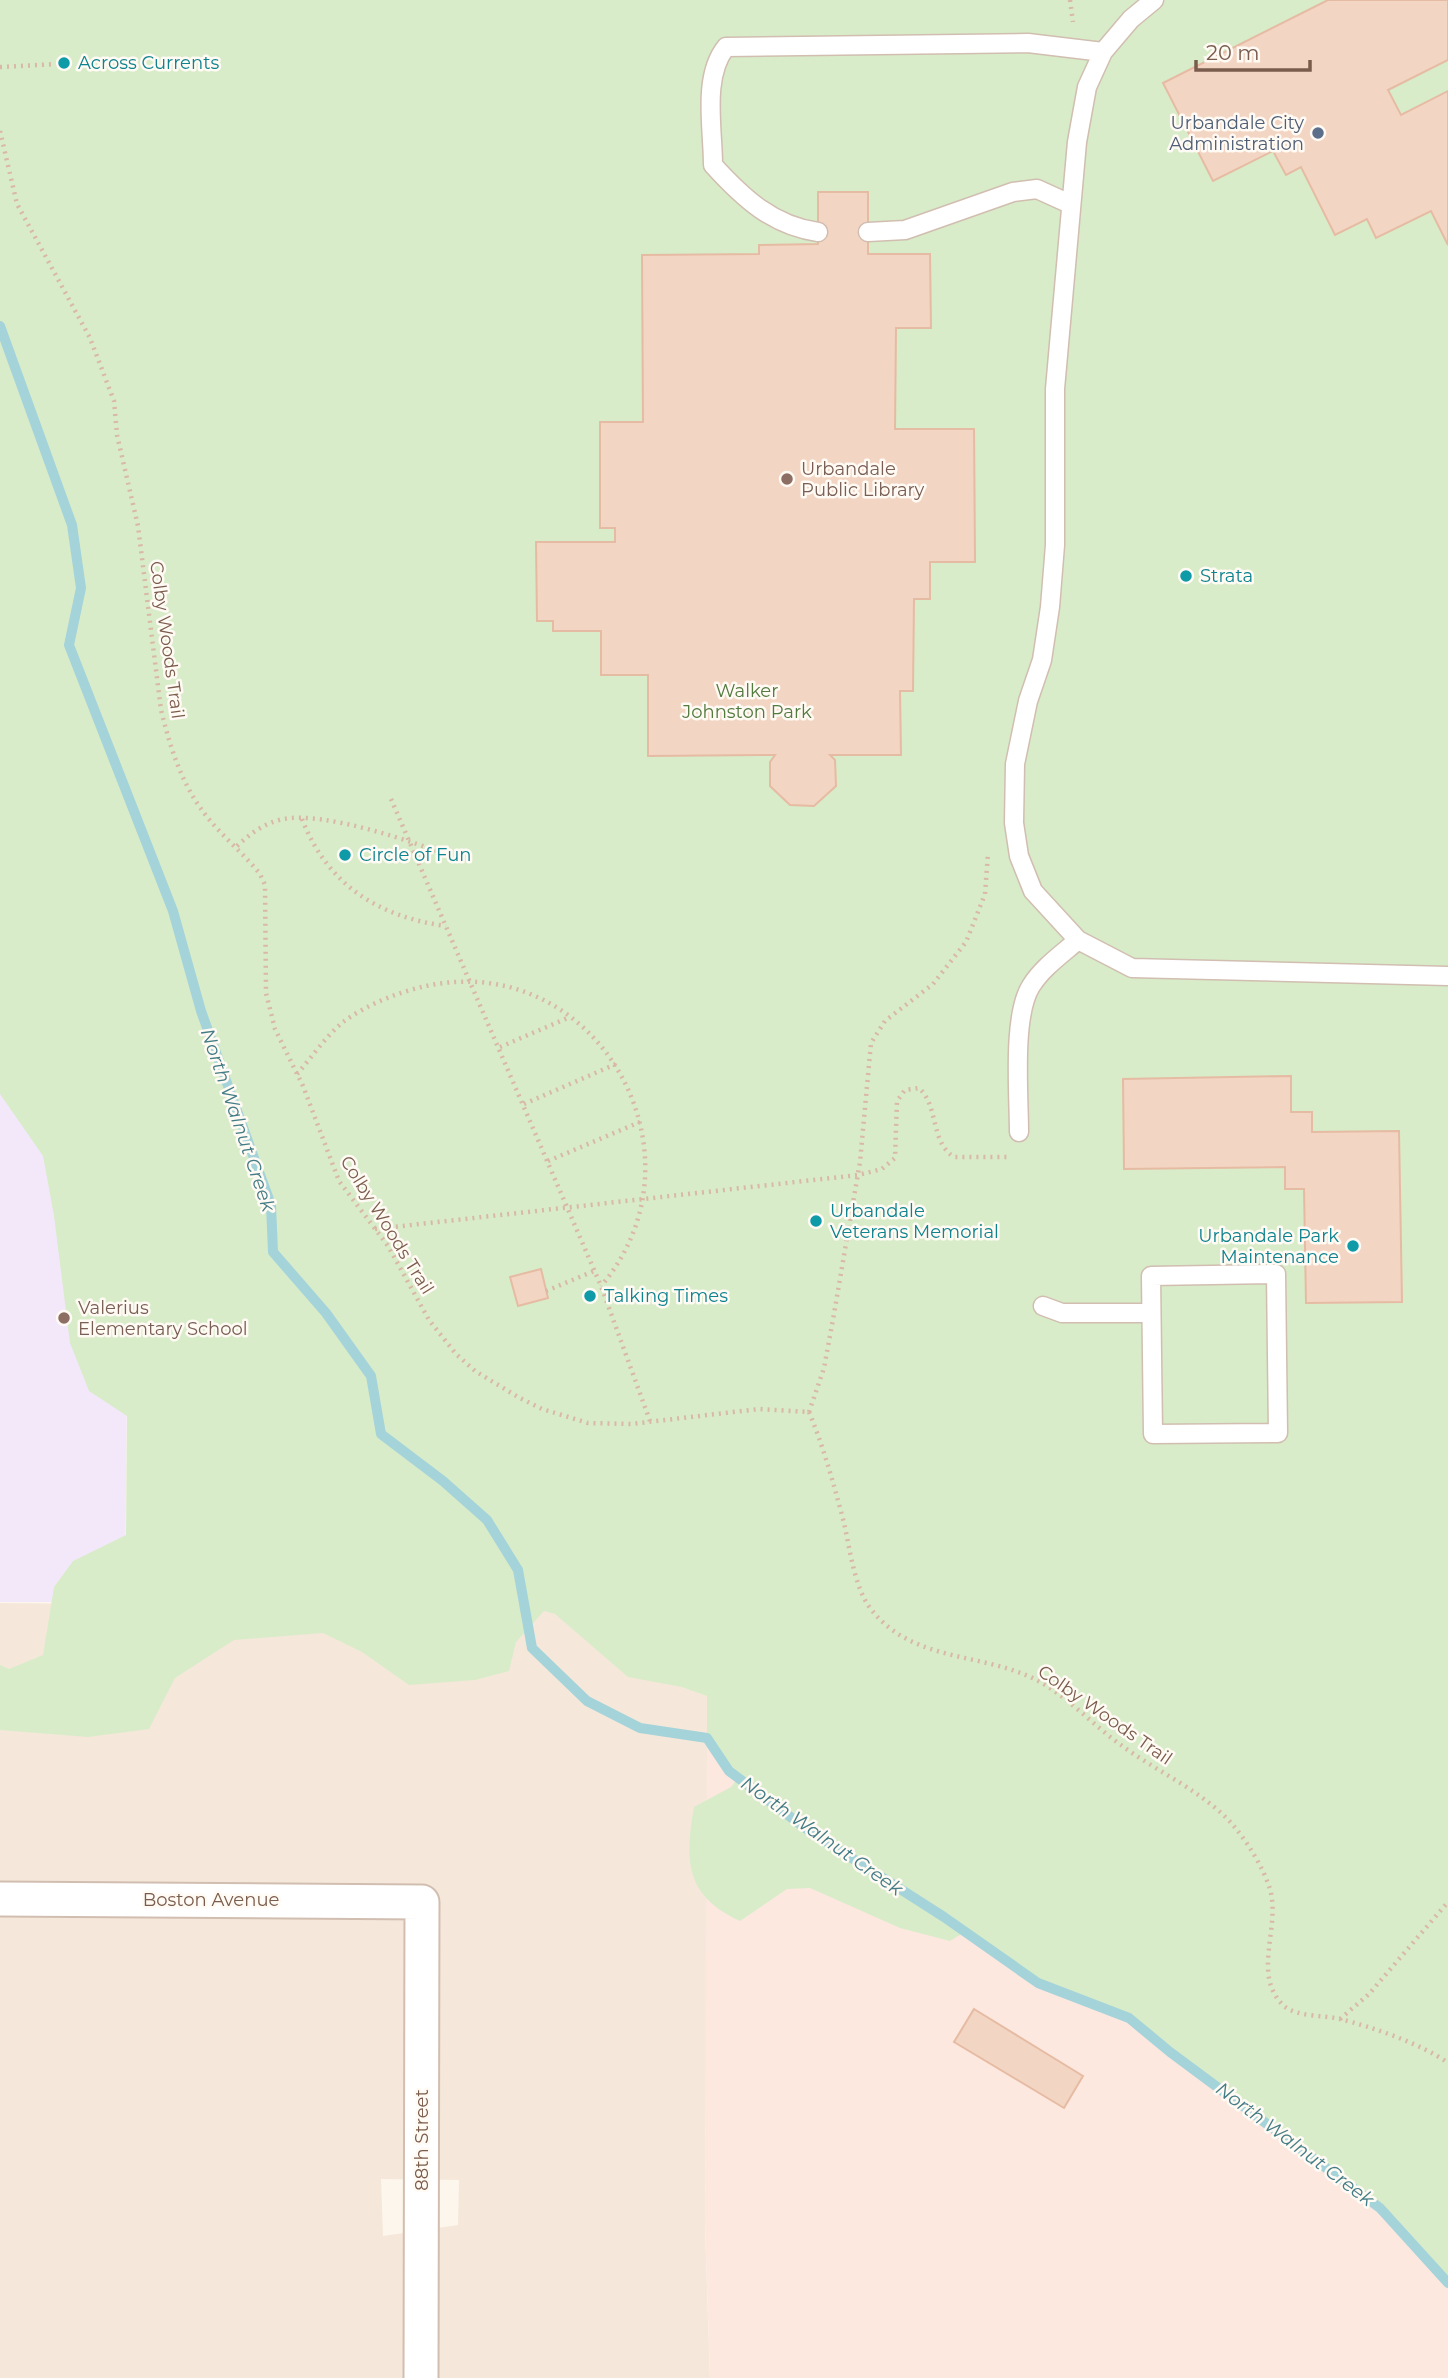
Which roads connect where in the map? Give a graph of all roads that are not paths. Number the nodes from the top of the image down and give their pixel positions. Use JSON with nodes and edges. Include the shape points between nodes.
{"nodes":[{"id":1,"x":1154,"y":0,"type":"edge"},
{"id":2,"x":1103,"y":52,"type":"junction"},
{"id":3,"x":1070,"y":204,"type":"junction"},
{"id":4,"x":818,"y":232,"type":"dead end"},
{"id":5,"x":867,"y":232,"type":"dead end"},
{"id":6,"x":1078,"y":940,"type":"junction"},
{"id":7,"x":1448,"y":976,"type":"edge"},
{"id":8,"x":1019,"y":1132,"type":"dead end"},
{"id":9,"x":1043,"y":1306,"type":"dead end"},
{"id":10,"x":1151,"y":1313,"type":"junction"},
{"id":11,"x":0,"y":1899,"type":"edge"},
{"id":12,"x":422,"y":1902,"type":"joint"},
{"id":13,"x":421,"y":2378,"type":"edge"}],
"edges":[{"from":1,"to":2,"type":"lane"},
{"from":2,"to":3,"type":"lane","via":[[1087,87]]},
{"from":2,"to":4,"type":"lane","via":[[1028,43],[726,47],[716,60],[712,78],[713,165],[742,196],[778,222]]},
{"from":3,"to":5,"type":"lane","via":[[1037,189],[1013,192],[905,230]]},
{"from":3,"to":6,"type":"lane","via":[[1055,390],[1055,545],[1050,607],[1042,660],[1015,764],[1014,823],[1019,856],[1033,891]]},
{"from":6,"to":7,"type":"lane","via":[[1132,968],[1160,971]]},
{"from":6,"to":8,"type":"lane","via":[[1031,986],[1020,1009]]},
{"from":9,"to":10,"type":"lane","via":[[1062,1313]]},
{"from":10,"to":10,"type":"lane","via":[[1151,1276],[1276,1274],[1278,1433],[1153,1434]]},
{"from":11,"to":12,"type":"street","name":"Boston Avenue"},
{"from":12,"to":13,"type":"street","name":"88th Street"}]}
